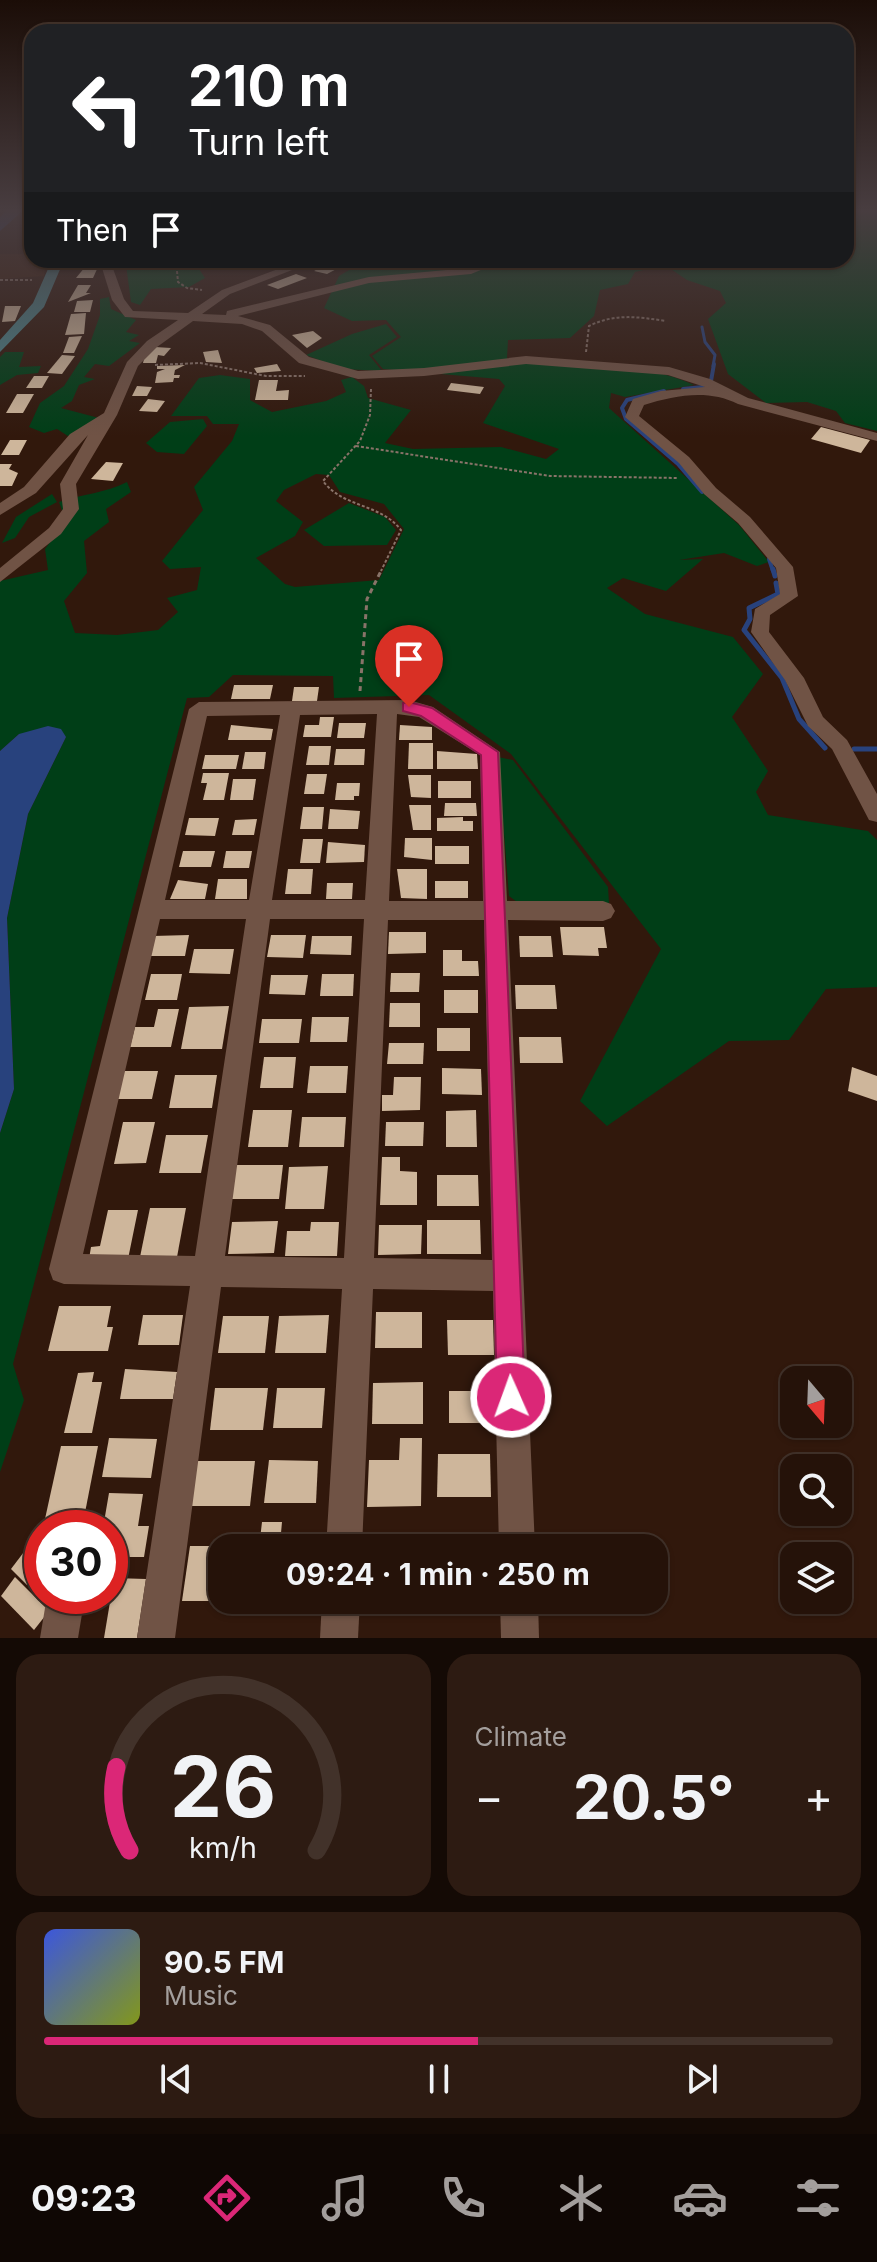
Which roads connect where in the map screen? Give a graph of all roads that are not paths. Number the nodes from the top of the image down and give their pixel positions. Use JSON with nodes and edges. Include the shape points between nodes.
{"nodes":[{"id":1,"x":50,"y":284,"type":"edge"},
{"id":2,"x":113,"y":284,"type":"edge"},
{"id":3,"x":246,"y":284,"type":"edge"},
{"id":4,"x":354,"y":284,"type":"edge"},
{"id":5,"x":188,"y":317,"type":"junction"},
{"id":6,"x":228,"y":317,"type":"junction"},
{"id":7,"x":0,"y":348,"type":"edge"},
{"id":8,"x":719,"y":390,"type":"junction"},
{"id":9,"x":104,"y":419,"type":"junction"},
{"id":10,"x":877,"y":437,"type":"edge"},
{"id":11,"x":0,"y":510,"type":"edge"},
{"id":12,"x":0,"y":577,"type":"edge"},
{"id":13,"x":373,"y":708,"type":"junction"},
{"id":14,"x":291,"y":709,"type":"junction"},
{"id":15,"x":877,"y":814,"type":"edge"},
{"id":16,"x":150,"y":909,"type":"junction"},
{"id":17,"x":259,"y":909,"type":"junction"},
{"id":18,"x":377,"y":910,"type":"junction"},
{"id":19,"x":495,"y":910,"type":"junction"},
{"id":20,"x":603,"y":911,"type":"dead end"},
{"id":21,"x":208,"y":1272,"type":"junction"},
{"id":22,"x":358,"y":1273,"type":"junction"},
{"id":23,"x":506,"y":1276,"type":"junction"},
{"id":24,"x":345,"y":1534,"type":"edge"},
{"id":25,"x":516,"y":1534,"type":"edge"},
{"id":26,"x":63,"y":1614,"type":"edge"},
{"id":27,"x":340,"y":1614,"type":"edge"},
{"id":28,"x":519,"y":1614,"type":"edge"},
{"id":29,"x":59,"y":1638,"type":"edge"},
{"id":30,"x":156,"y":1638,"type":"edge"},
{"id":31,"x":339,"y":1638,"type":"edge"},
{"id":32,"x":520,"y":1638,"type":"edge"}],
"edges":[{"from":1,"to":7,"type":"main road"},
{"from":2,"to":5,"type":"street","via":[[129,314]]},
{"from":3,"to":5,"type":"street"},
{"from":4,"to":6,"type":"street"},
{"from":5,"to":6,"type":"street"},
{"from":5,"to":9,"type":"street","via":[[132,365],[115,408]]},
{"from":6,"to":8,"type":"street","via":[[258,324],[304,360],[358,375],[526,360],[592,362],[669,371]]},
{"from":8,"to":10,"type":"street"},
{"from":8,"to":15,"type":"street","via":[[638,402],[632,417],[684,460],[784,567],[789,596],[761,613],[760,632],[794,678],[815,721],[840,745]]},
{"from":9,"to":11,"type":"street","via":[[75,437],[30,490]]},
{"from":9,"to":12,"type":"street","via":[[68,484],[71,509],[55,531]]},
{"from":13,"to":14,"type":"street"},
{"from":13,"to":18,"type":"street"},
{"from":13,"to":19,"type":"street","via":[[426,712],[490,752]]},
{"from":14,"to":16,"type":"street","via":[[199,709]]},
{"from":14,"to":17,"type":"street"},
{"from":16,"to":17,"type":"street"},
{"from":16,"to":21,"type":"street","via":[[64,1269]]},
{"from":17,"to":18,"type":"street"},
{"from":17,"to":21,"type":"street"},
{"from":18,"to":19,"type":"street"},
{"from":18,"to":22,"type":"street"},
{"from":19,"to":20,"type":"street"},
{"from":19,"to":23,"type":"street"},
{"from":21,"to":22,"type":"street"},
{"from":21,"to":30,"type":"street"},
{"from":22,"to":23,"type":"street"},
{"from":22,"to":24,"type":"street"},
{"from":23,"to":25,"type":"street"},
{"from":26,"to":29,"type":"street"},
{"from":27,"to":31,"type":"street"},
{"from":28,"to":32,"type":"street"}]}
